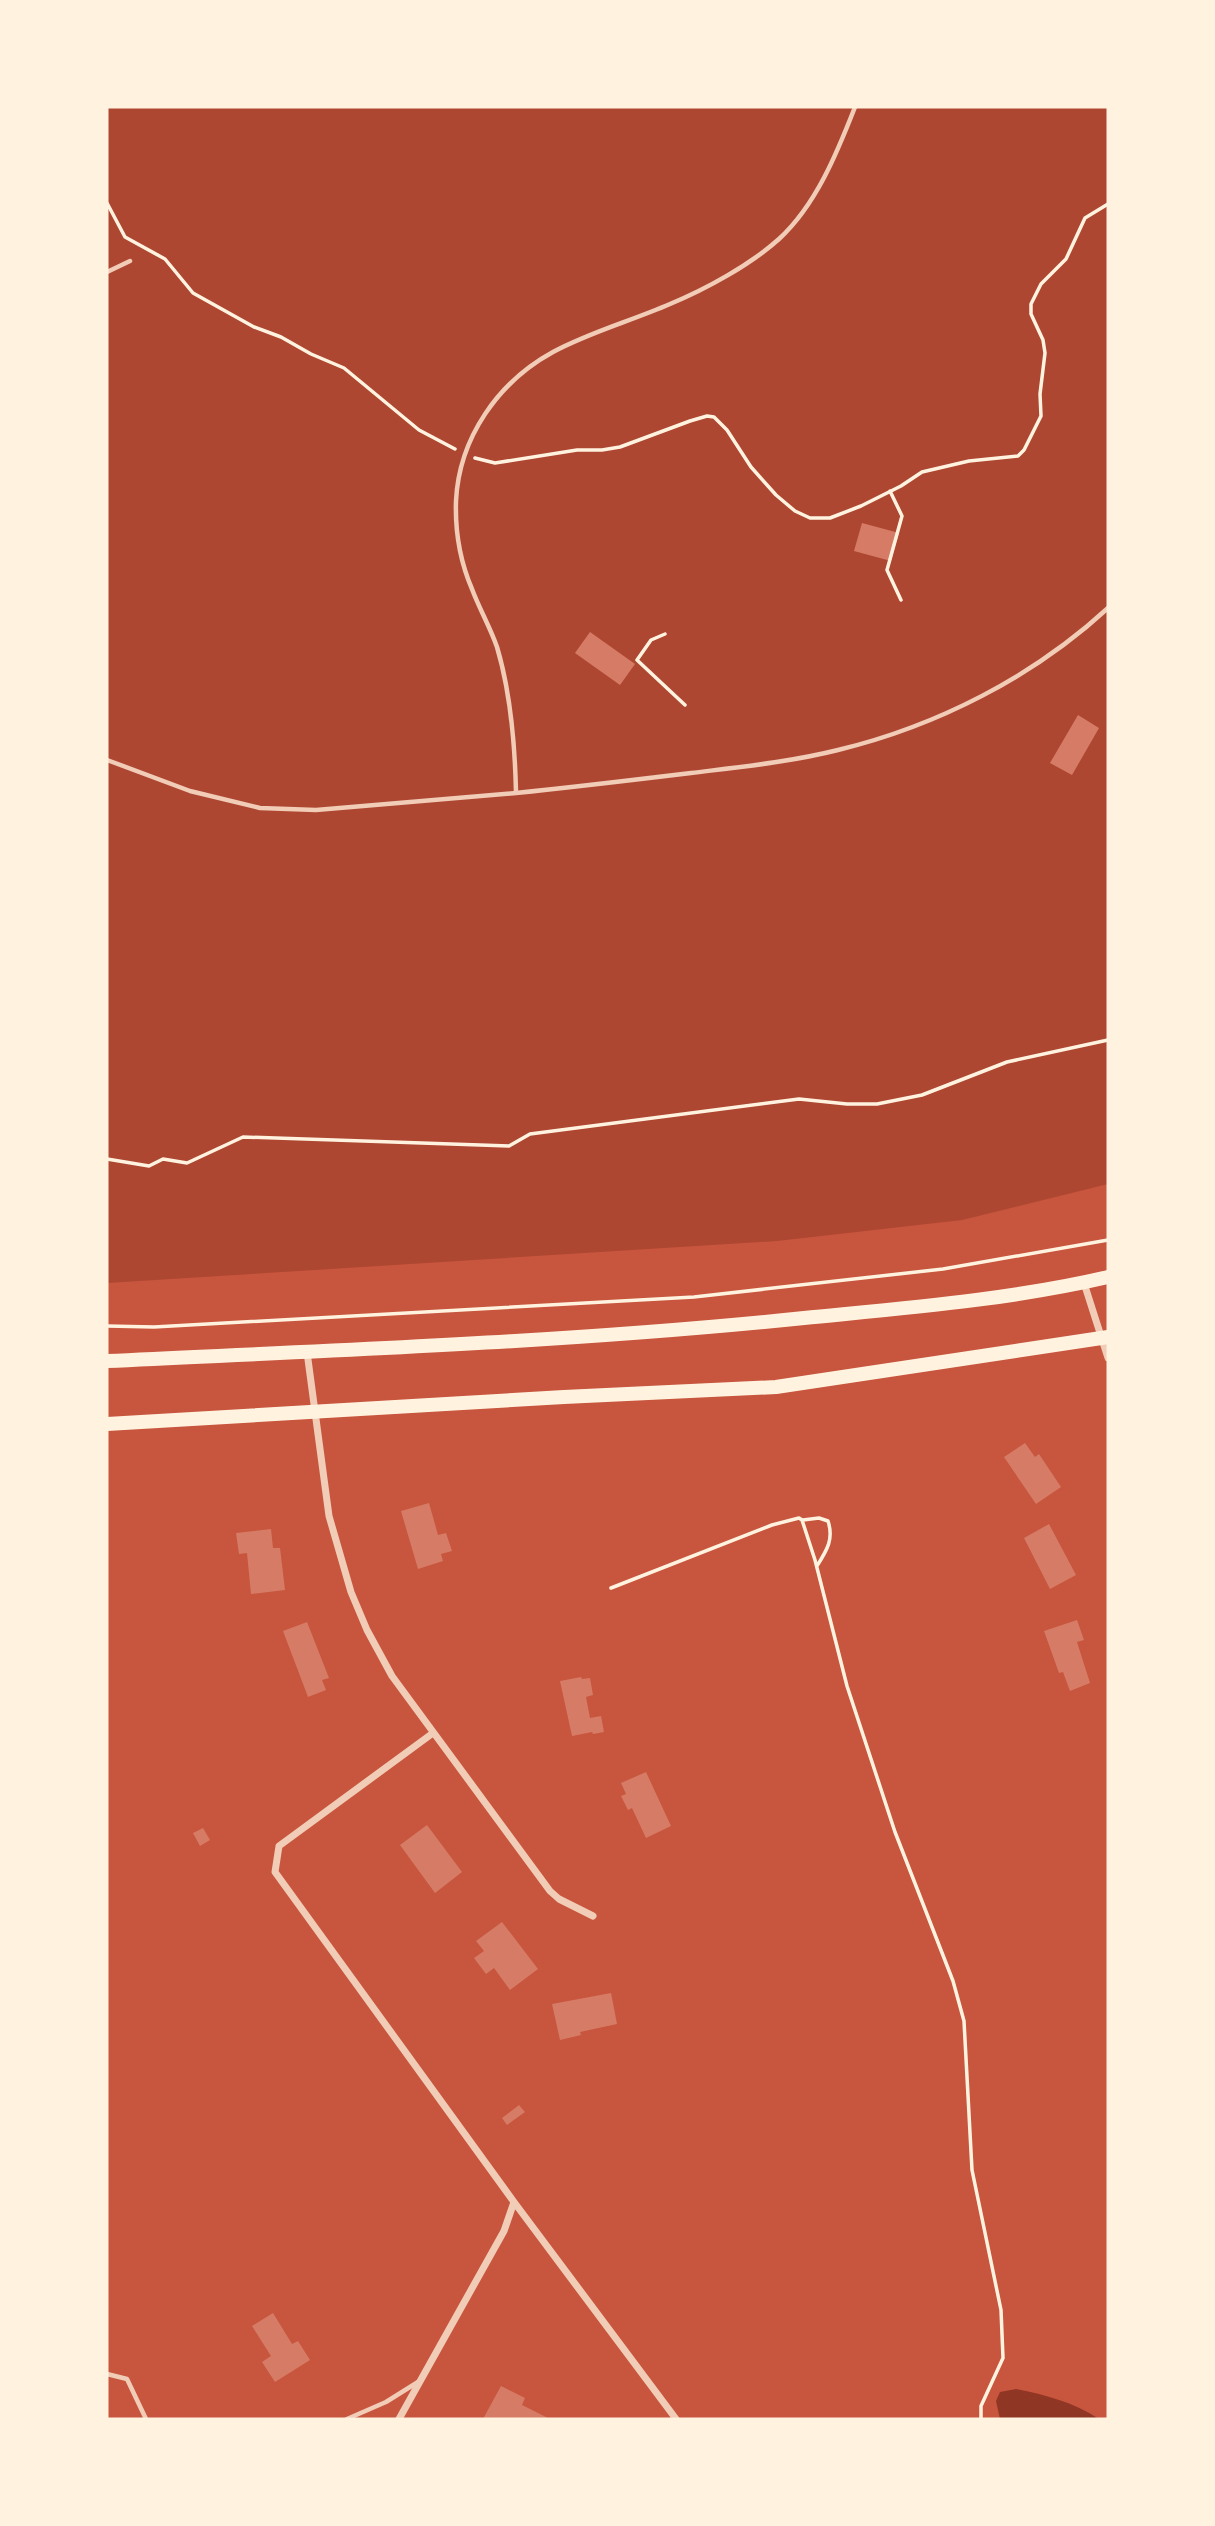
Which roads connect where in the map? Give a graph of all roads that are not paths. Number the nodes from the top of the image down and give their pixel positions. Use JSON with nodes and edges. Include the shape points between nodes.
{"nodes":[{"id":1,"x":855,"y":107,"type":"edge"},
{"id":2,"x":130,"y":261,"type":"dead end"},
{"id":3,"x":107,"y":272,"type":"edge"},
{"id":4,"x":1108,"y":608,"type":"edge"},
{"id":5,"x":107,"y":760,"type":"edge"},
{"id":6,"x":516,"y":793,"type":"junction"},
{"id":7,"x":1108,"y":1277,"type":"edge"},
{"id":8,"x":1084,"y":1283,"type":"junction"},
{"id":9,"x":1105,"y":1338,"type":"edge"},
{"id":10,"x":307,"y":1352,"type":"junction"},
{"id":11,"x":1108,"y":1358,"type":"edge"},
{"id":12,"x":107,"y":1361,"type":"edge"},
{"id":13,"x":315,"y":1413,"type":"junction"},
{"id":14,"x":107,"y":1424,"type":"edge"},
{"id":15,"x":433,"y":1733,"type":"junction"},
{"id":16,"x":593,"y":1916,"type":"dead end"},
{"id":17,"x":513,"y":2202,"type":"junction"},
{"id":18,"x":107,"y":2374,"type":"edge"},
{"id":19,"x":419,"y":2382,"type":"junction"},
{"id":20,"x":146,"y":2419,"type":"edge"},
{"id":21,"x":346,"y":2419,"type":"edge"},
{"id":22,"x":399,"y":2419,"type":"edge"},
{"id":23,"x":677,"y":2419,"type":"edge"}],
"edges":[{"from":1,"to":6,"type":"lane","via":[[824,176],[778,239],[682,299],[550,354],[498,396],[470,438],[458,480],[459,547],[506,682]]},
{"from":2,"to":3,"type":"lane"},
{"from":4,"to":6,"type":"lane","via":[[1036,665],[973,701],[900,732],[771,763]]},
{"from":5,"to":6,"type":"lane","via":[[190,791],[260,807],[316,810]]},
{"from":7,"to":8,"type":"highway"},
{"from":8,"to":9,"type":"street"},
{"from":8,"to":10,"type":"highway","via":[[698,1330]]},
{"from":9,"to":11,"type":"street"},
{"from":9,"to":13,"type":"highway","via":[[776,1387]]},
{"from":10,"to":12,"type":"highway"},
{"from":10,"to":13,"type":"street"},
{"from":13,"to":14,"type":"highway"},
{"from":13,"to":15,"type":"street","via":[[329,1516],[351,1592],[392,1676]]},
{"from":15,"to":16,"type":"street","via":[[550,1891]]},
{"from":15,"to":17,"type":"street","via":[[278,1846],[275,1872]]},
{"from":17,"to":19,"type":"street","via":[[504,2231]]},
{"from":17,"to":23,"type":"street"},
{"from":18,"to":20,"type":"lane","via":[[127,2379]]},
{"from":19,"to":21,"type":"lane"},
{"from":19,"to":22,"type":"street"}]}
